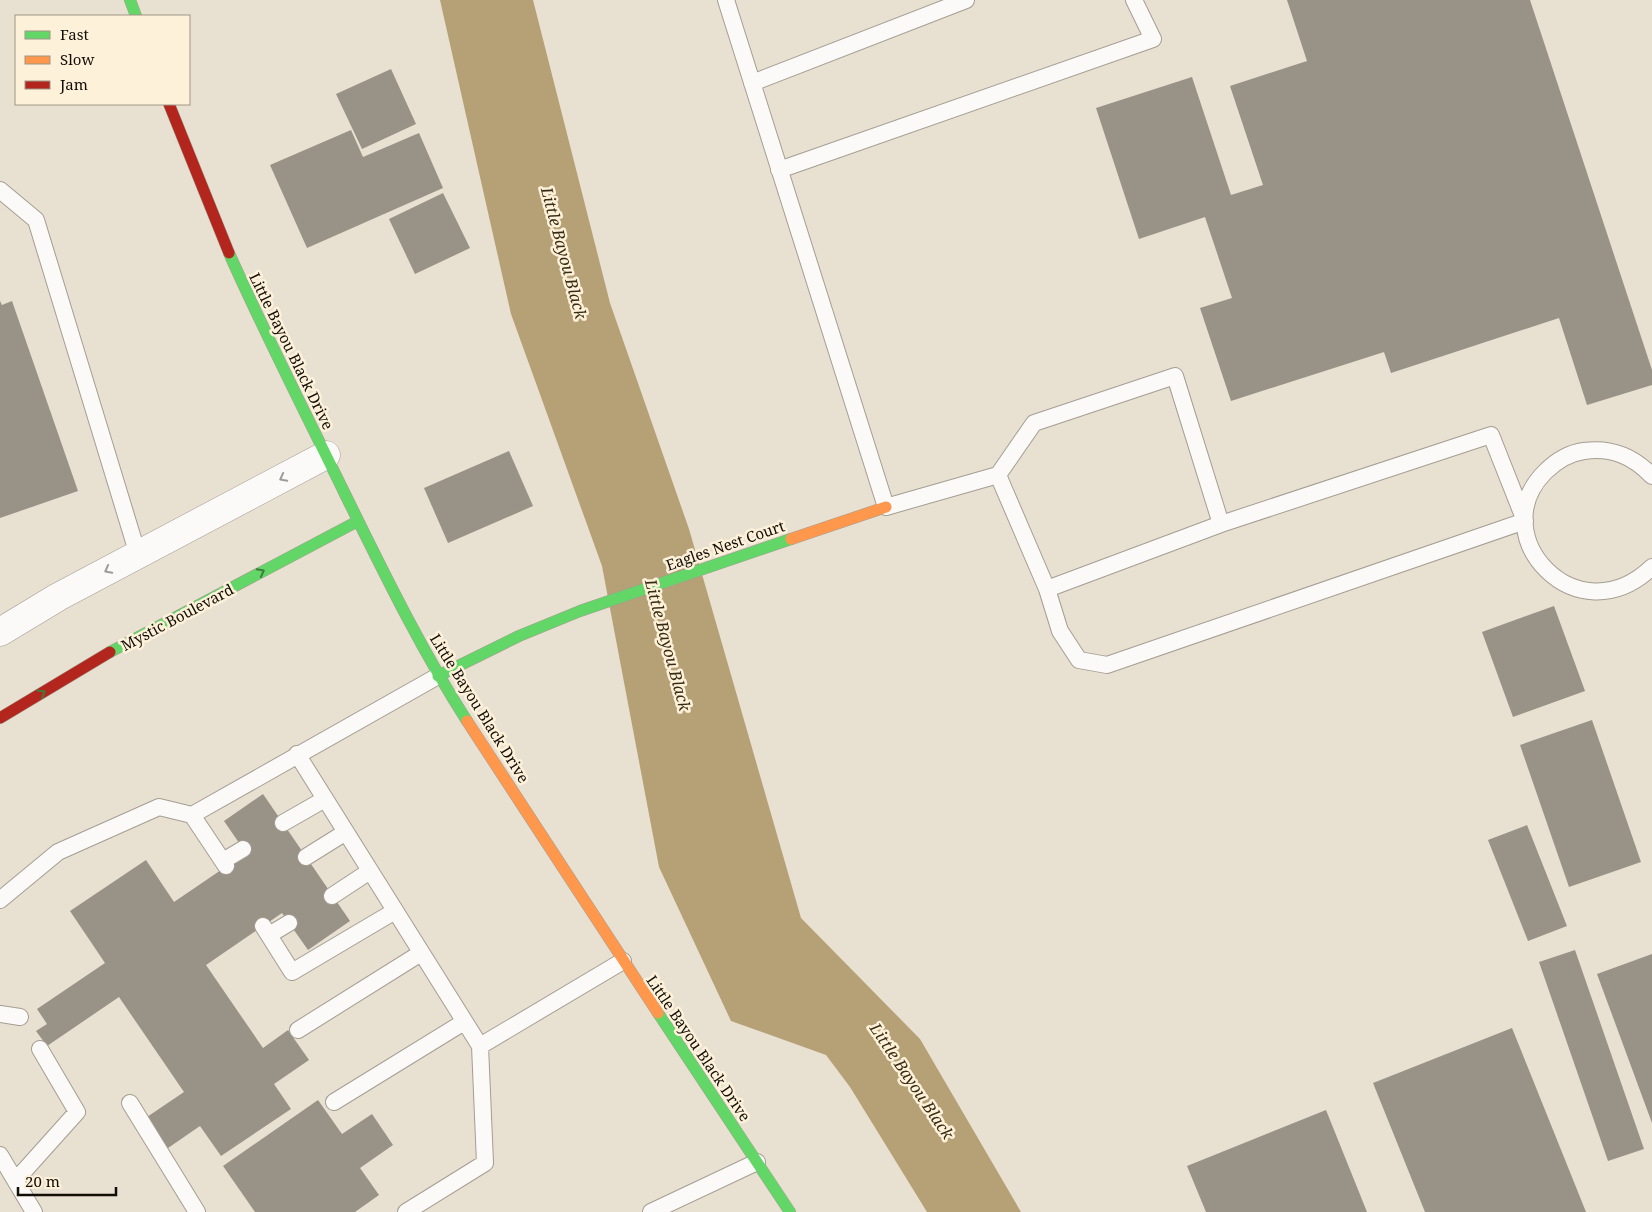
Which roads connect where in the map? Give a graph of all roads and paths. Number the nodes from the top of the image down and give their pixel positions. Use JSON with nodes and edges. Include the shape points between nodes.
{"nodes":[{"id":1,"x":130,"y":0,"type":"edge"},
{"id":2,"x":726,"y":0,"type":"edge"},
{"id":3,"x":966,"y":0,"type":"edge"},
{"id":4,"x":1134,"y":0,"type":"edge"},
{"id":5,"x":136,"y":15,"type":"edge"},
{"id":6,"x":752,"y":82,"type":"junction"},
{"id":7,"x":169,"y":105,"type":"edge"},
{"id":8,"x":779,"y":170,"type":"junction"},
{"id":9,"x":0,"y":190,"type":"edge"},
{"id":10,"x":326,"y":455,"type":"junction"},
{"id":11,"x":998,"y":475,"type":"junction"},
{"id":12,"x":1652,"y":476,"type":"edge"},
{"id":13,"x":886,"y":507,"type":"junction"},
{"id":14,"x":358,"y":521,"type":"junction"},
{"id":15,"x":1525,"y":521,"type":"junction"},
{"id":16,"x":1221,"y":524,"type":"junction"},
{"id":17,"x":138,"y":555,"type":"junction"},
{"id":18,"x":1652,"y":567,"type":"edge"},
{"id":19,"x":1047,"y":590,"type":"junction"},
{"id":20,"x":0,"y":632,"type":"edge"},
{"id":21,"x":438,"y":676,"type":"junction"},
{"id":22,"x":0,"y":718,"type":"edge"},
{"id":23,"x":297,"y":754,"type":"junction"},
{"id":24,"x":325,"y":799,"type":"junction"},
{"id":25,"x":192,"y":815,"type":"junction"},
{"id":26,"x":283,"y":824,"type":"dead end"},
{"id":27,"x":346,"y":832,"type":"junction"},
{"id":28,"x":243,"y":848,"type":"dead end"},
{"id":29,"x":306,"y":857,"type":"dead end"},
{"id":30,"x":370,"y":871,"type":"junction"},
{"id":31,"x":332,"y":896,"type":"dead end"},
{"id":32,"x":0,"y":900,"type":"edge"},
{"id":33,"x":395,"y":911,"type":"junction"},
{"id":34,"x":289,"y":922,"type":"dead end"},
{"id":35,"x":421,"y":953,"type":"junction"},
{"id":36,"x":623,"y":961,"type":"junction"},
{"id":37,"x":0,"y":1014,"type":"edge"},
{"id":38,"x":20,"y":1017,"type":"dead end"},
{"id":39,"x":464,"y":1022,"type":"junction"},
{"id":40,"x":298,"y":1030,"type":"dead end"},
{"id":41,"x":480,"y":1046,"type":"junction"},
{"id":42,"x":40,"y":1049,"type":"dead end"},
{"id":43,"x":334,"y":1102,"type":"dead end"},
{"id":44,"x":130,"y":1103,"type":"dead end"},
{"id":45,"x":0,"y":1155,"type":"edge"},
{"id":46,"x":757,"y":1162,"type":"junction"},
{"id":47,"x":16,"y":1180,"type":"junction"},
{"id":48,"x":34,"y":1212,"type":"edge"},
{"id":49,"x":197,"y":1212,"type":"edge"},
{"id":50,"x":406,"y":1212,"type":"edge"},
{"id":51,"x":651,"y":1212,"type":"edge"},
{"id":52,"x":790,"y":1212,"type":"edge"}],
"edges":[{"from":1,"to":5,"type":"main road"},
{"from":2,"to":6,"type":"lane"},
{"from":3,"to":6,"type":"lane"},
{"from":4,"to":8,"type":"lane","via":[[1153,39]]},
{"from":6,"to":8,"type":"lane"},
{"from":7,"to":10,"type":"main road","name":"Little Bayou Black Drive","via":[[258,318]]},
{"from":8,"to":13,"type":"lane"},
{"from":9,"to":17,"type":"lane","via":[[36,220]]},
{"from":10,"to":14,"type":"main road","name":"Little Bayou Black Drive"},
{"from":10,"to":17,"type":"street","one_way":true},
{"from":11,"to":13,"type":"lane"},
{"from":11,"to":16,"type":"lane","via":[[1034,423],[1175,376]]},
{"from":11,"to":19,"type":"lane"},
{"from":12,"to":15,"type":"lane","via":[[1640,463],[1619,453],[1597,449],[1575,452],[1554,462],[1539,478],[1528,498]]},
{"from":13,"to":21,"type":"main road","name":"Eagles Nest Court","via":[[580,611],[519,636]]},
{"from":14,"to":21,"type":"main road","name":"Little Bayou Black Drive"},
{"from":22,"to":14,"type":"main road","name":"Mystic Boulevard","one_way":true,"via":[[92,662]]},
{"from":15,"to":16,"type":"lane","via":[[1491,434]]},
{"from":15,"to":18,"type":"lane","via":[[1529,545],[1542,566],[1561,583],[1584,592],[1609,591],[1632,583]]},
{"from":15,"to":19,"type":"lane","via":[[1107,665],[1079,660],[1060,631]]},
{"from":16,"to":19,"type":"lane"},
{"from":17,"to":20,"type":"street","one_way":true},
{"from":21,"to":23,"type":"lane"},
{"from":21,"to":36,"type":"main road","name":"Little Bayou Black Drive"},
{"from":23,"to":24,"type":"lane"},
{"from":23,"to":25,"type":"lane"},
{"from":24,"to":26,"type":"lane"},
{"from":24,"to":27,"type":"lane"},
{"from":25,"to":28,"type":"lane","via":[[225,864]]},
{"from":25,"to":32,"type":"lane","via":[[159,807],[58,852]]},
{"from":27,"to":29,"type":"lane"},
{"from":27,"to":30,"type":"lane"},
{"from":30,"to":31,"type":"lane"},
{"from":30,"to":33,"type":"lane"},
{"from":33,"to":34,"type":"lane","via":[[292,972],[266,931]]},
{"from":33,"to":35,"type":"lane"},
{"from":35,"to":39,"type":"lane"},
{"from":35,"to":40,"type":"lane"},
{"from":36,"to":41,"type":"lane"},
{"from":36,"to":46,"type":"main road","name":"Little Bayou Black Drive"},
{"from":37,"to":38,"type":"lane"},
{"from":39,"to":41,"type":"lane"},
{"from":39,"to":43,"type":"lane"},
{"from":41,"to":50,"type":"lane","via":[[485,1163]]},
{"from":42,"to":47,"type":"lane","via":[[77,1112]]},
{"from":44,"to":49,"type":"lane"},
{"from":45,"to":47,"type":"lane"},
{"from":46,"to":51,"type":"lane"},
{"from":46,"to":52,"type":"main road","name":"Little Bayou Black Drive"},
{"from":47,"to":48,"type":"lane"}]}
